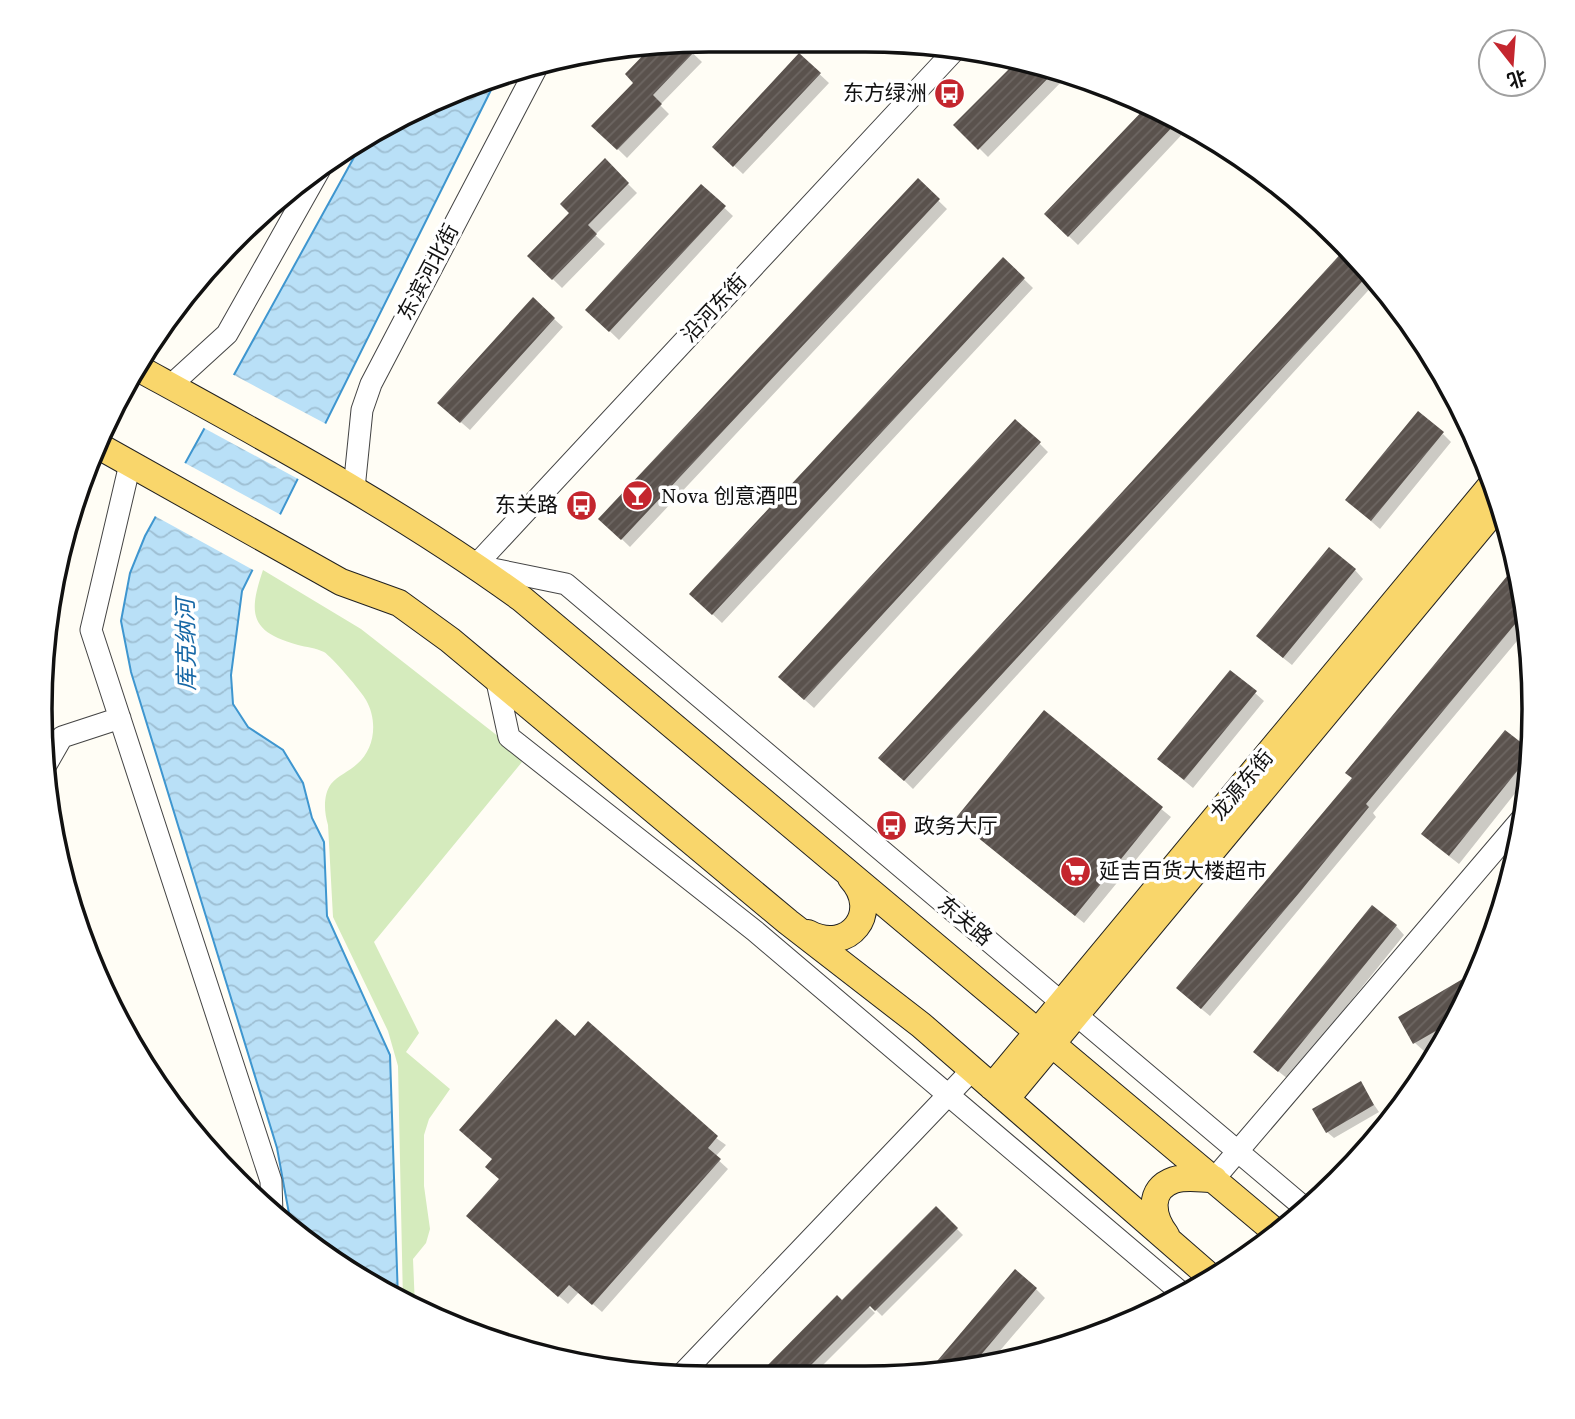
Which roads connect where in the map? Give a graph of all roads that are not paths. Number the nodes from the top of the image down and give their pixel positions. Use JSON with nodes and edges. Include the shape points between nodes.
{"nodes":[{"id":1,"x":948,"y":58,"type":"edge"},
{"id":2,"x":532,"y":77,"type":"edge"},
{"id":3,"x":308,"y":189,"type":"edge"},
{"id":4,"x":146,"y":372,"type":"edge"},
{"id":5,"x":179,"y":390,"type":"junction"},
{"id":6,"x":106,"y":450,"type":"edge"},
{"id":7,"x":130,"y":464,"type":"junction"},
{"id":8,"x":349,"y":486,"type":"junction"},
{"id":9,"x":1486,"y":492,"type":"edge"},
{"id":10,"x":1493,"y":514,"type":"edge"},
{"id":11,"x":475,"y":566,"type":"junction"},
{"id":12,"x":496,"y":677,"type":"junction"},
{"id":13,"x":120,"y":718,"type":"junction"},
{"id":14,"x":54,"y":751,"type":"edge"},
{"id":15,"x":1511,"y":831,"type":"edge"},
{"id":16,"x":845,"y":871,"type":"junction"},
{"id":17,"x":788,"y":922,"type":"junction"},
{"id":18,"x":1069,"y":1009,"type":"junction"},
{"id":19,"x":1045,"y":1038,"type":"junction"},
{"id":20,"x":972,"y":1070,"type":"junction"},
{"id":21,"x":999,"y":1093,"type":"junction"},
{"id":22,"x":948,"y":1095,"type":"junction"},
{"id":23,"x":1238,"y":1151,"type":"junction"},
{"id":24,"x":1214,"y":1180,"type":"junction"},
{"id":25,"x":272,"y":1199,"type":"edge"},
{"id":26,"x":1299,"y":1203,"type":"edge"},
{"id":27,"x":1270,"y":1227,"type":"edge"},
{"id":28,"x":1182,"y":1254,"type":"junction"},
{"id":29,"x":1204,"y":1272,"type":"edge"},
{"id":30,"x":1176,"y":1288,"type":"edge"},
{"id":31,"x":690,"y":1366,"type":"edge"}],
"edges":[{"from":1,"to":11,"type":"street","name":"沿河东街"},
{"from":2,"to":8,"type":"street","name":"东滨河北街","via":[[371,384]]},
{"from":3,"to":5,"type":"street","via":[[227,334]]},
{"from":4,"to":5,"type":"main road","name":"东关路"},
{"from":5,"to":8,"type":"main road","name":"东关路"},
{"from":6,"to":7,"type":"main road"},
{"from":7,"to":12,"type":"main road","via":[[341,582],[399,603]]},
{"from":7,"to":13,"type":"street","via":[[91,630]]},
{"from":8,"to":11,"type":"main road","name":"东关路"},
{"from":9,"to":18,"type":"main road","name":"龙源东街"},
{"from":10,"to":18,"type":"main road","name":"龙源东街"},
{"from":11,"to":16,"type":"main road","name":"东关路","via":[[522,599]]},
{"from":11,"to":18,"type":"street","name":"东关路","via":[[566,584]]},
{"from":12,"to":17,"type":"main road"},
{"from":12,"to":22,"type":"street","via":[[509,737],[755,931]]},
{"from":13,"to":14,"type":"street","via":[[62,737]]},
{"from":13,"to":25,"type":"street","via":[[271,1181]]},
{"from":15,"to":23,"type":"street"},
{"from":16,"to":17,"type":"main road","via":[[858,885],[864,906],[858,926],[840,939],[818,938]]},
{"from":16,"to":19,"type":"main road","name":"东关路"},
{"from":17,"to":20,"type":"main road"},
{"from":18,"to":19,"type":"main road","name":"龙源东街"},
{"from":18,"to":23,"type":"street","name":"东关路"},
{"from":19,"to":21,"type":"main road","name":"龙源东街"},
{"from":19,"to":24,"type":"main road","name":"东关路"},
{"from":20,"to":21,"type":"main road"},
{"from":20,"to":22,"type":"street"},
{"from":21,"to":28,"type":"main road"},
{"from":22,"to":30,"type":"street"},
{"from":22,"to":31,"type":"street"},
{"from":23,"to":24,"type":"street"},
{"from":23,"to":26,"type":"street","name":"东关路"},
{"from":24,"to":27,"type":"main road","name":"东关路"},
{"from":24,"to":28,"type":"main road","via":[[1173,1181],[1155,1200],[1158,1225]]},
{"from":28,"to":29,"type":"main road"}]}
